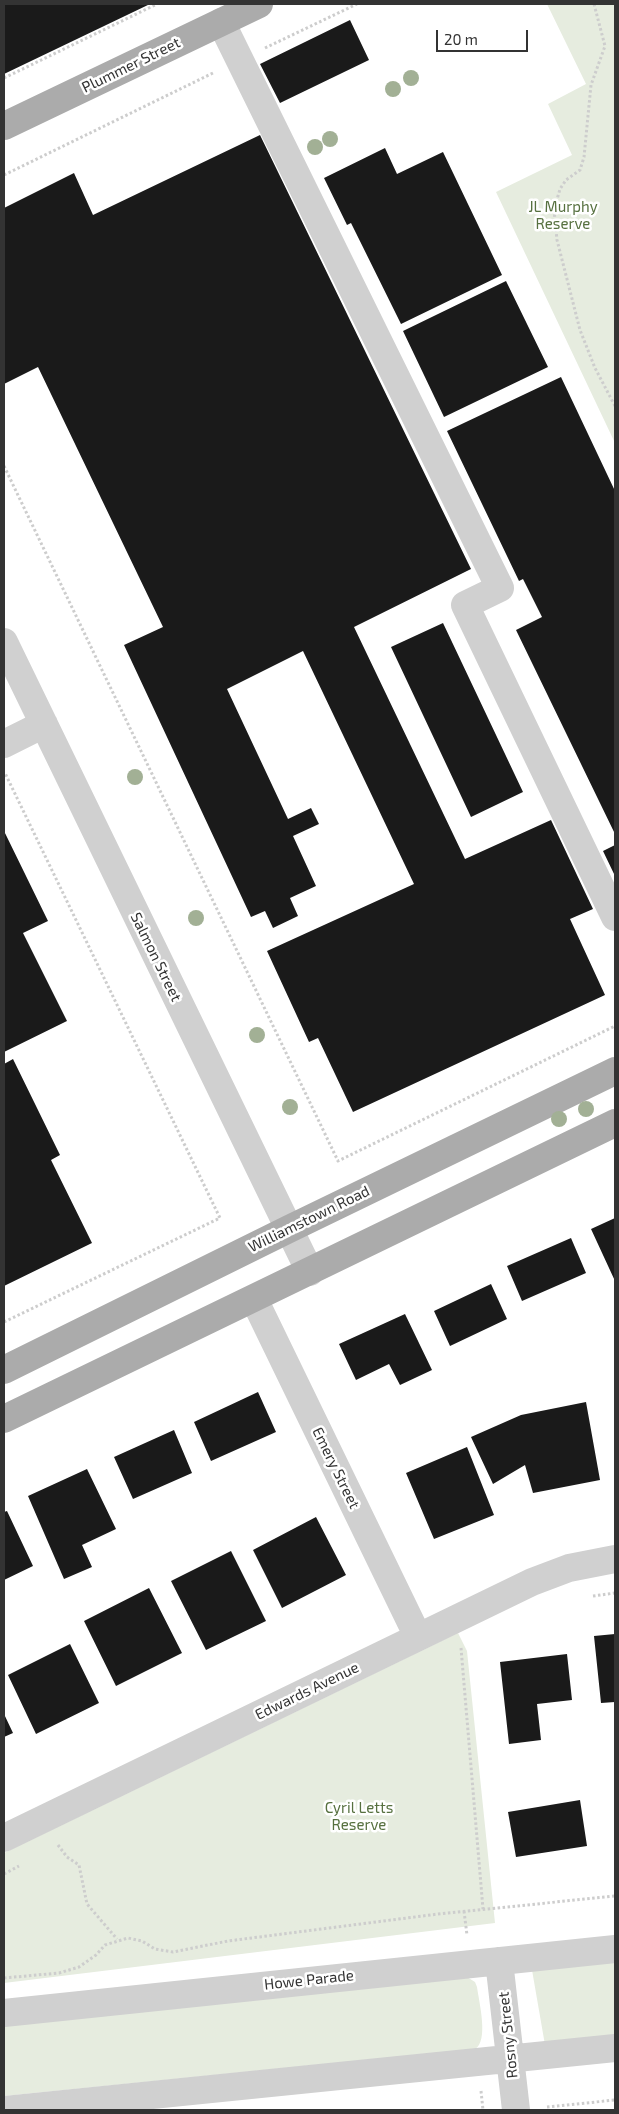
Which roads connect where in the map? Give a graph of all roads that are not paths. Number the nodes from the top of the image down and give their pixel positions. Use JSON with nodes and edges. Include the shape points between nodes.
{"nodes":[{"id":1,"x":259,"y":4,"type":"edge"},
{"id":2,"x":222,"y":22,"type":"junction"},
{"id":3,"x":4,"y":126,"type":"edge"},
{"id":4,"x":4,"y":642,"type":"edge"},
{"id":5,"x":44,"y":724,"type":"junction"},
{"id":6,"x":4,"y":744,"type":"edge"},
{"id":7,"x":615,"y":917,"type":"edge"},
{"id":8,"x":615,"y":1071,"type":"edge"},
{"id":9,"x":615,"y":1123,"type":"edge"},
{"id":10,"x":289,"y":1229,"type":"junction"},
{"id":11,"x":310,"y":1272,"type":"junction"},
{"id":12,"x":254,"y":1299,"type":"junction"},
{"id":13,"x":4,"y":1370,"type":"edge"},
{"id":14,"x":4,"y":1419,"type":"edge"},
{"id":15,"x":615,"y":1559,"type":"edge"},
{"id":16,"x":418,"y":1637,"type":"junction"},
{"id":17,"x":4,"y":1838,"type":"edge"},
{"id":18,"x":615,"y":1949,"type":"edge"},
{"id":19,"x":499,"y":1961,"type":"junction"},
{"id":20,"x":4,"y":2013,"type":"edge"},
{"id":21,"x":615,"y":2048,"type":"edge"},
{"id":22,"x":511,"y":2059,"type":"junction"},
{"id":23,"x":5,"y":2110,"type":"edge"},
{"id":24,"x":516,"y":2110,"type":"edge"}],
"edges":[{"from":1,"to":2,"type":"main road","name":"Plummer Street"},
{"from":2,"to":3,"type":"main road","name":"Plummer Street"},
{"from":2,"to":7,"type":"street","via":[[500,588],[465,605]]},
{"from":4,"to":5,"type":"street","name":"Salmon Street"},
{"from":5,"to":6,"type":"street"},
{"from":5,"to":10,"type":"street","name":"Salmon Street"},
{"from":8,"to":10,"type":"main road","name":"Williamstown Road"},
{"from":9,"to":11,"type":"main road"},
{"from":10,"to":11,"type":"street","name":"Salmon Street"},
{"from":10,"to":13,"type":"main road","name":"Williamstown Road"},
{"from":11,"to":12,"type":"main road"},
{"from":12,"to":14,"type":"main road"},
{"from":12,"to":16,"type":"street","name":"Emery Street"},
{"from":15,"to":16,"type":"street","name":"Edwards Avenue","via":[[551,1574]]},
{"from":16,"to":17,"type":"street","name":"Edwards Avenue"},
{"from":18,"to":19,"type":"street","name":"Howe Parade"},
{"from":19,"to":20,"type":"street","name":"Howe Parade"},
{"from":19,"to":22,"type":"street","name":"Rosny Street"},
{"from":21,"to":22,"type":"street"},
{"from":22,"to":23,"type":"street"},
{"from":22,"to":24,"type":"street","name":"Rosny Street"}]}
